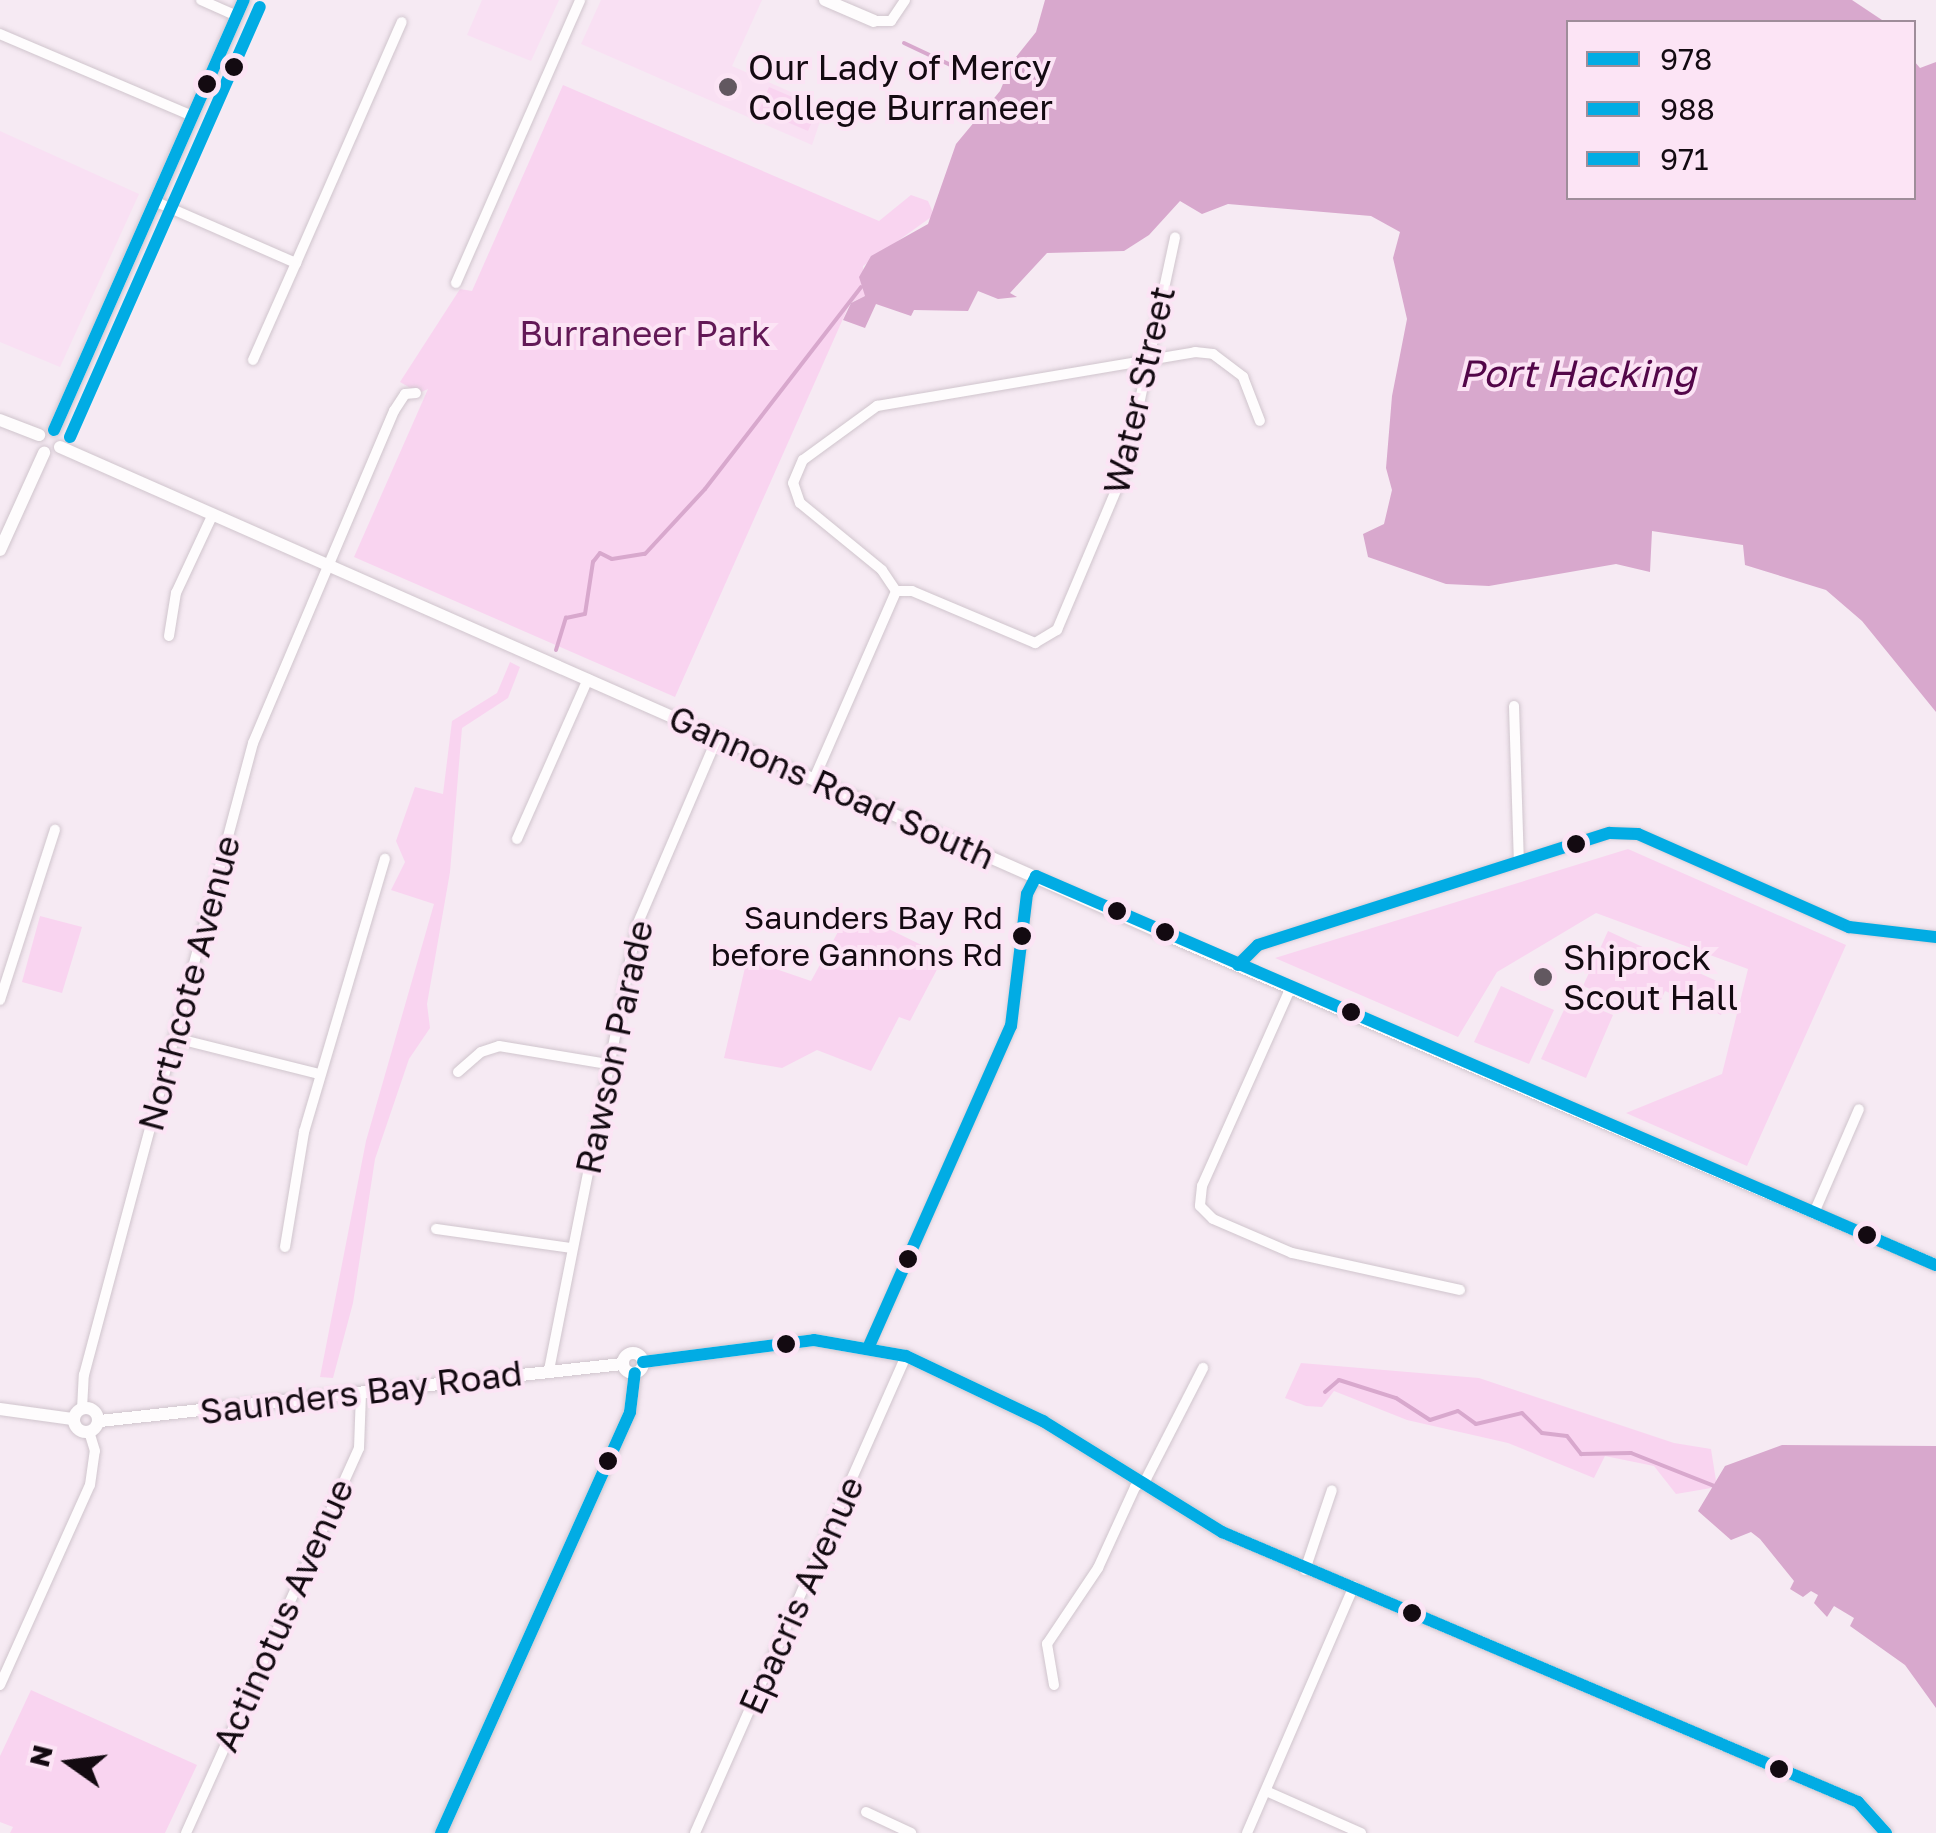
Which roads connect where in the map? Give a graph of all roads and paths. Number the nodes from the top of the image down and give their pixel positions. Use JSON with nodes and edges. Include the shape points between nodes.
{"nodes":[{"id":1,"x":201,"y":0,"type":"edge"},
{"id":2,"x":244,"y":0,"type":"edge"},
{"id":3,"x":580,"y":0,"type":"edge"},
{"id":4,"x":825,"y":0,"type":"edge"},
{"id":5,"x":905,"y":0,"type":"edge"},
{"id":6,"x":237,"y":16,"type":"junction"},
{"id":7,"x":874,"y":21,"type":"joint"},
{"id":8,"x":402,"y":22,"type":"dead end"},
{"id":9,"x":0,"y":34,"type":"edge"},
{"id":10,"x":192,"y":116,"type":"junction"},
{"id":11,"x":154,"y":200,"type":"junction"},
{"id":12,"x":1175,"y":237,"type":"dead end"},
{"id":13,"x":296,"y":263,"type":"junction"},
{"id":14,"x":456,"y":283,"type":"dead end"},
{"id":15,"x":253,"y":360,"type":"dead end"},
{"id":16,"x":1146,"y":364,"type":"junction"},
{"id":17,"x":407,"y":391,"type":"dead end"},
{"id":18,"x":0,"y":420,"type":"edge"},
{"id":19,"x":1260,"y":421,"type":"dead end"},
{"id":20,"x":54,"y":430,"type":"junction"},
{"id":21,"x":38,"y":435,"type":"junction"},
{"id":22,"x":60,"y":447,"type":"junction"},
{"id":23,"x":44,"y":453,"type":"junction"},
{"id":24,"x":214,"y":514,"type":"junction"},
{"id":25,"x":0,"y":550,"type":"edge"},
{"id":26,"x":326,"y":565,"type":"junction"},
{"id":27,"x":896,"y":591,"type":"junction"},
{"id":28,"x":169,"y":636,"type":"dead end"},
{"id":29,"x":588,"y":679,"type":"junction"},
{"id":30,"x":1514,"y":706,"type":"dead end"},
{"id":31,"x":718,"y":736,"type":"junction"},
{"id":32,"x":814,"y":778,"type":"junction"},
{"id":33,"x":55,"y":830,"type":"dead end"},
{"id":34,"x":517,"y":839,"type":"dead end"},
{"id":35,"x":385,"y":859,"type":"dead end"},
{"id":36,"x":1519,"y":862,"type":"junction"},
{"id":37,"x":1036,"y":876,"type":"junction"},
{"id":38,"x":1936,"y":937,"type":"edge"},
{"id":39,"x":1238,"y":965,"type":"junction"},
{"id":40,"x":1291,"y":988,"type":"junction"},
{"id":41,"x":0,"y":1000,"type":"edge"},
{"id":42,"x":175,"y":1038,"type":"junction"},
{"id":43,"x":608,"y":1064,"type":"junction"},
{"id":44,"x":458,"y":1072,"type":"dead end"},
{"id":45,"x":319,"y":1074,"type":"junction"},
{"id":46,"x":1859,"y":1109,"type":"dead end"},
{"id":47,"x":1814,"y":1213,"type":"junction"},
{"id":48,"x":436,"y":1229,"type":"dead end"},
{"id":49,"x":285,"y":1248,"type":"dead end"},
{"id":50,"x":571,"y":1248,"type":"junction"},
{"id":51,"x":1936,"y":1264,"type":"edge"},
{"id":52,"x":1460,"y":1290,"type":"dead end"},
{"id":53,"x":869,"y":1346,"type":"junction"},
{"id":54,"x":906,"y":1356,"type":"junction"},
{"id":55,"x":639,"y":1368,"type":"junction"},
{"id":56,"x":1203,"y":1368,"type":"dead end"},
{"id":57,"x":549,"y":1370,"type":"junction"},
{"id":58,"x":361,"y":1393,"type":"junction"},
{"id":59,"x":0,"y":1409,"type":"edge"},
{"id":60,"x":77,"y":1414,"type":"junction"},
{"id":61,"x":95,"y":1426,"type":"junction"},
{"id":62,"x":1141,"y":1484,"type":"junction"},
{"id":63,"x":1332,"y":1490,"type":"dead end"},
{"id":64,"x":1304,"y":1571,"type":"junction"},
{"id":65,"x":1354,"y":1586,"type":"junction"},
{"id":66,"x":0,"y":1685,"type":"edge"},
{"id":67,"x":1054,"y":1685,"type":"dead end"},
{"id":68,"x":1266,"y":1791,"type":"junction"},
{"id":69,"x":866,"y":1812,"type":"dead end"},
{"id":70,"x":186,"y":1833,"type":"edge"},
{"id":71,"x":442,"y":1833,"type":"edge"},
{"id":72,"x":695,"y":1833,"type":"edge"},
{"id":73,"x":911,"y":1833,"type":"edge"},
{"id":74,"x":1247,"y":1833,"type":"edge"},
{"id":75,"x":1361,"y":1833,"type":"edge"},
{"id":76,"x":1886,"y":1833,"type":"edge"}],
"edges":[{"from":1,"to":6,"type":"street"},
{"from":2,"to":6,"type":"street"},
{"from":3,"to":14,"type":"street"},
{"from":4,"to":7,"type":"street"},
{"from":5,"to":7,"type":"street","via":[[891,20]]},
{"from":6,"to":10,"type":"street"},
{"from":8,"to":13,"type":"street"},
{"from":9,"to":10,"type":"street"},
{"from":10,"to":11,"type":"street"},
{"from":11,"to":13,"type":"street"},
{"from":11,"to":20,"type":"street"},
{"from":12,"to":16,"type":"street","name":"Water Street"},
{"from":13,"to":15,"type":"street"},
{"from":16,"to":19,"type":"street","via":[[1213,354],[1243,377]]},
{"from":16,"to":27,"type":"street","name":"Water Street","via":[[1119,489],[1057,630],[1046,640],[1035,644],[912,591]]},
{"from":16,"to":27,"type":"street","via":[[883,404],[803,460],[794,484],[800,503],[882,570]]},
{"from":17,"to":26,"type":"street","name":"Northcote Avenue"},
{"from":18,"to":21,"type":"street"},
{"from":20,"to":21,"type":"street"},
{"from":20,"to":22,"type":"street"},
{"from":21,"to":23,"type":"street"},
{"from":22,"to":23,"type":"street"},
{"from":22,"to":24,"type":"street","name":"Gannons Road South"},
{"from":23,"to":25,"type":"street"},
{"from":24,"to":26,"type":"street","name":"Gannons Road South"},
{"from":24,"to":28,"type":"street","via":[[178,587]]},
{"from":26,"to":29,"type":"street","name":"Gannons Road South"},
{"from":26,"to":42,"type":"street","name":"Northcote Avenue","via":[[253,743]]},
{"from":27,"to":32,"type":"street"},
{"from":29,"to":31,"type":"street","name":"Gannons Road South"},
{"from":29,"to":34,"type":"street"},
{"from":30,"to":36,"type":"street"},
{"from":31,"to":32,"type":"street","name":"Gannons Road South"},
{"from":31,"to":43,"type":"street","name":"Rawson Parade","via":[[646,896]]},
{"from":32,"to":37,"type":"street","name":"Gannons Road South"},
{"from":33,"to":41,"type":"street"},
{"from":35,"to":45,"type":"street"},
{"from":36,"to":38,"type":"street","via":[[1610,833],[1638,834],[1849,927]]},
{"from":36,"to":39,"type":"street","via":[[1258,945]]},
{"from":37,"to":39,"type":"street","name":"Gannons Road South"},
{"from":37,"to":53,"type":"street","via":[[1027,894],[1011,1026]]},
{"from":39,"to":40,"type":"street","name":"Gannons Road South"},
{"from":40,"to":47,"type":"street","name":"Gannons Road South"},
{"from":40,"to":52,"type":"street","via":[[1202,1186],[1200,1206],[1213,1219],[1292,1253]]},
{"from":42,"to":45,"type":"street"},
{"from":42,"to":60,"type":"street","name":"Northcote Avenue"},
{"from":43,"to":44,"type":"street","via":[[499,1046],[480,1052]]},
{"from":43,"to":50,"type":"street","name":"Rawson Parade"},
{"from":45,"to":49,"type":"street"},
{"from":46,"to":47,"type":"street"},
{"from":47,"to":51,"type":"street","name":"Gannons Road South"},
{"from":48,"to":50,"type":"street"},
{"from":50,"to":57,"type":"street","name":"Rawson Parade"},
{"from":53,"to":54,"type":"street"},
{"from":53,"to":55,"type":"street","via":[[777,1342]]},
{"from":54,"to":62,"type":"street","via":[[1044,1422]]},
{"from":54,"to":72,"type":"street","name":"Epacris Avenue"},
{"from":55,"to":57,"type":"street","name":"Saunders Bay Road","via":[[630,1353],[622,1364]]},
{"from":55,"to":71,"type":"street","via":[[630,1412]]},
{"from":56,"to":62,"type":"street"},
{"from":57,"to":58,"type":"street","name":"Saunders Bay Road"},
{"from":58,"to":61,"type":"street","name":"Saunders Bay Road"},
{"from":58,"to":70,"type":"street","name":"Actinotus Avenue","via":[[359,1448]]},
{"from":59,"to":60,"type":"street"},
{"from":60,"to":61,"type":"street"},
{"from":61,"to":66,"type":"street","via":[[90,1485]]},
{"from":62,"to":64,"type":"street"},
{"from":62,"to":67,"type":"street","via":[[1098,1568],[1047,1644]]},
{"from":63,"to":64,"type":"street"},
{"from":64,"to":65,"type":"street"},
{"from":65,"to":68,"type":"street"},
{"from":65,"to":76,"type":"street","via":[[1858,1802]]},
{"from":68,"to":74,"type":"street"},
{"from":68,"to":75,"type":"street"},
{"from":69,"to":73,"type":"street"}]}
